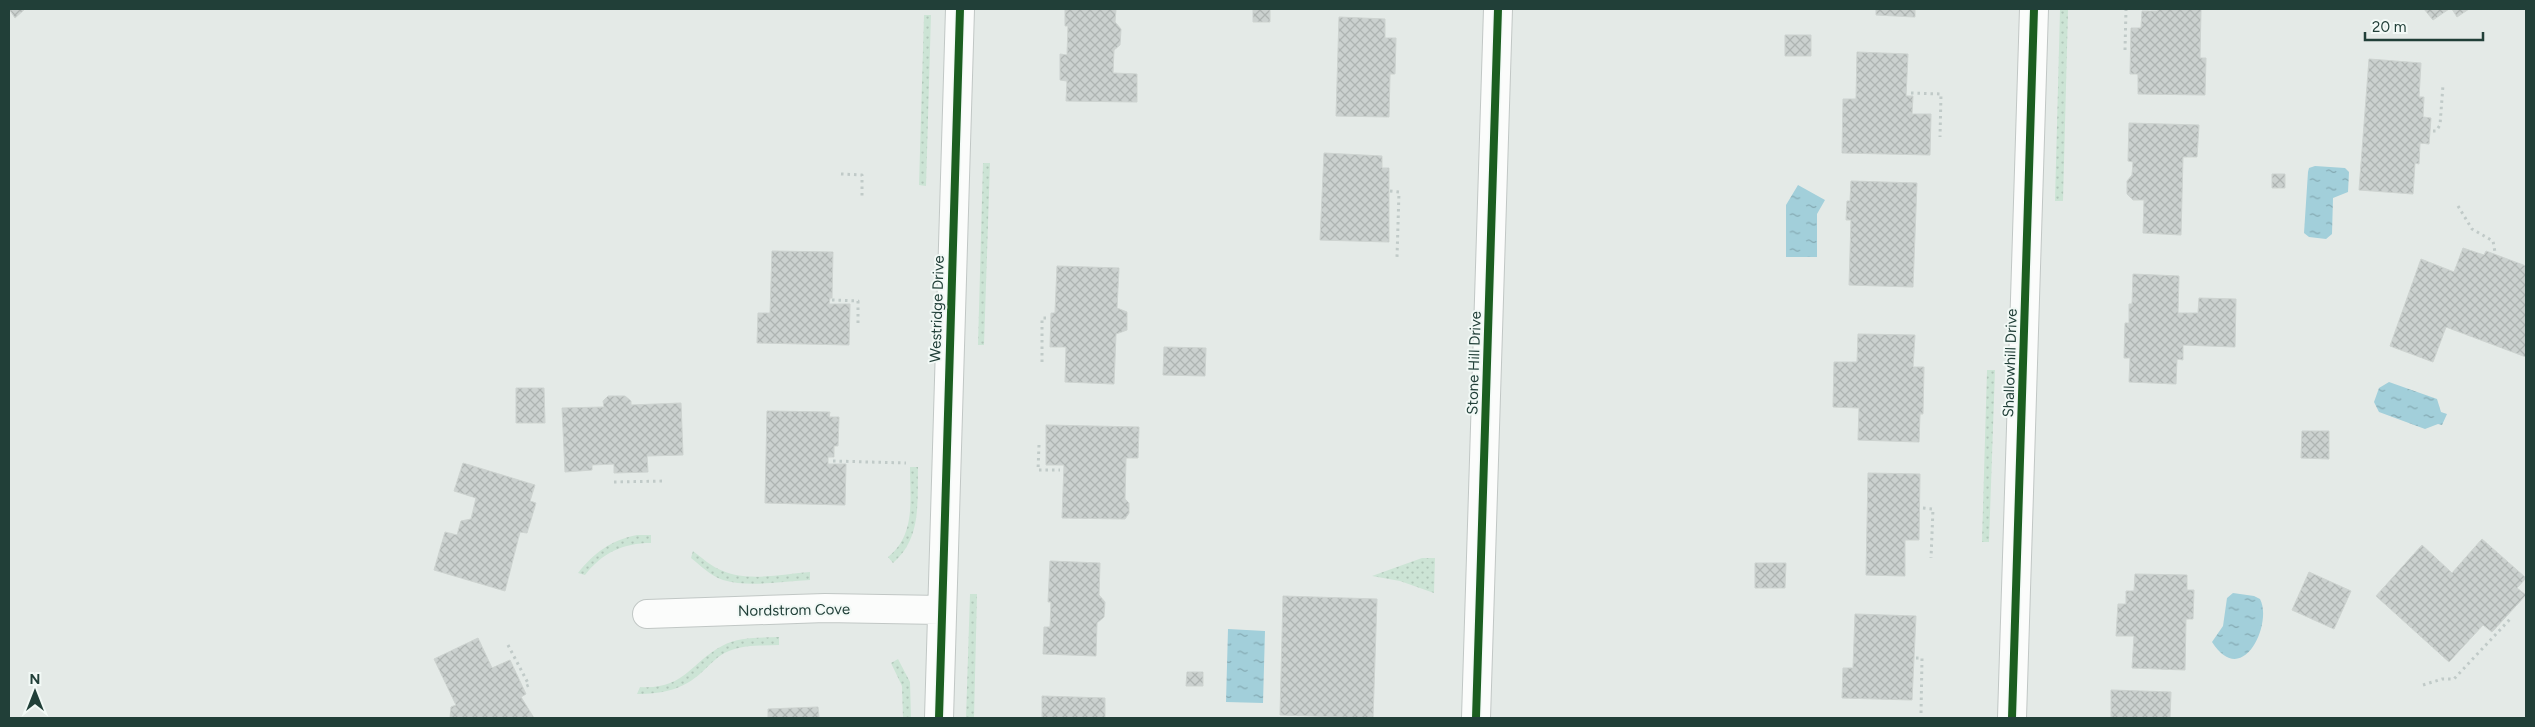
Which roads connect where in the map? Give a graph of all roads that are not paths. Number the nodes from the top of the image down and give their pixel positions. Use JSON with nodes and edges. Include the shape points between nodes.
{"nodes":[{"id":1,"x":960,"y":9,"type":"edge"},
{"id":2,"x":1498,"y":9,"type":"edge"},
{"id":3,"x":2034,"y":9,"type":"edge"},
{"id":4,"x":941,"y":610,"type":"junction"},
{"id":5,"x":647,"y":614,"type":"dead end"},
{"id":6,"x":939,"y":718,"type":"edge"},
{"id":7,"x":1476,"y":718,"type":"edge"},
{"id":8,"x":2012,"y":718,"type":"edge"}],
"edges":[{"from":1,"to":4,"type":"street","name":"Westridge Drive"},
{"from":2,"to":7,"type":"street","name":"Stone Hill Drive"},
{"from":3,"to":8,"type":"street","name":"Shallowhill Drive"},
{"from":4,"to":5,"type":"street","name":"Nordstrom Cove","via":[[825,608]]},
{"from":4,"to":6,"type":"street","name":"Westridge Drive"}]}
